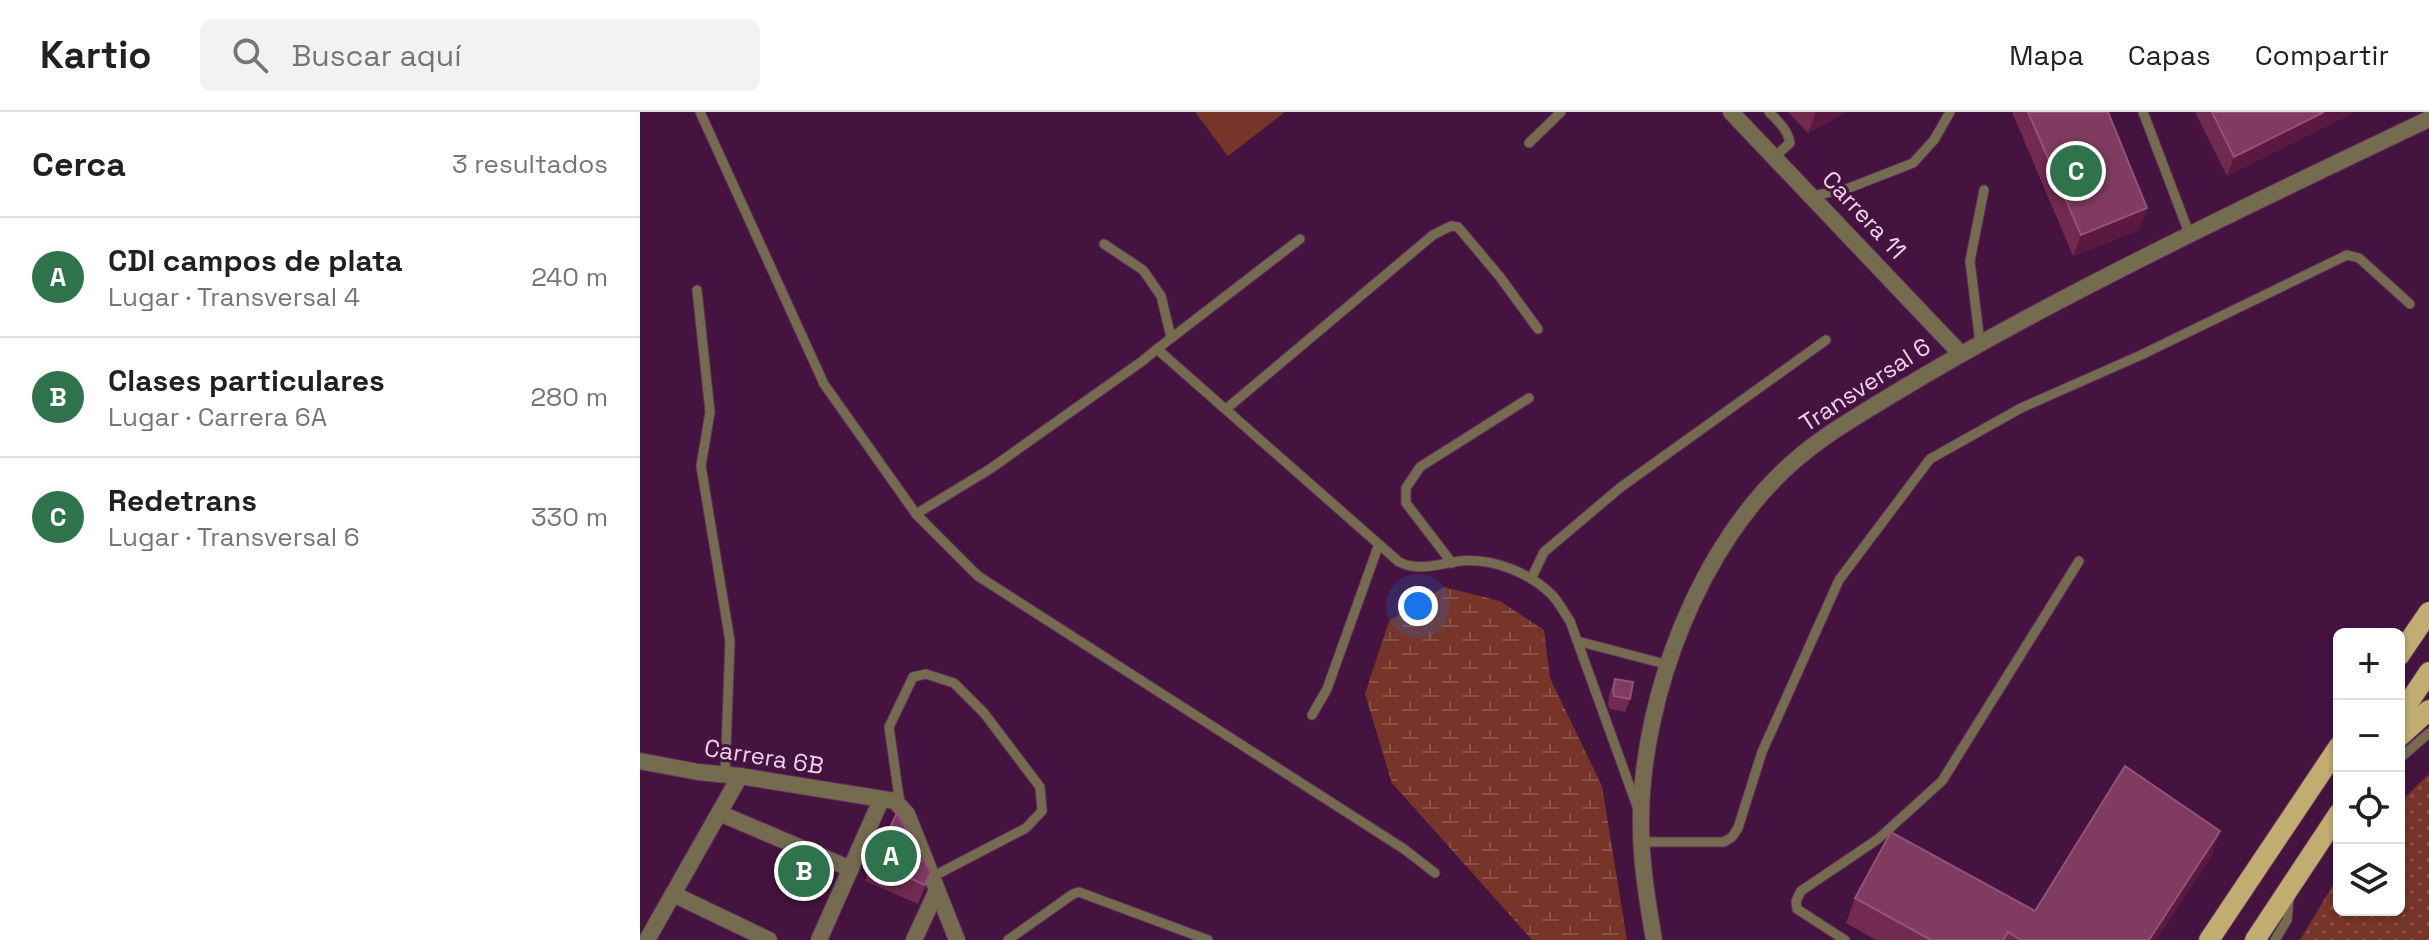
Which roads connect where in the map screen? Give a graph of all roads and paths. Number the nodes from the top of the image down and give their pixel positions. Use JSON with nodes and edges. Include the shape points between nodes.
{"nodes":[{"id":1,"x":700,"y":112,"type":"edge"},
{"id":2,"x":1561,"y":112,"type":"edge"},
{"id":3,"x":1731,"y":112,"type":"edge"},
{"id":4,"x":1769,"y":112,"type":"edge"},
{"id":5,"x":1950,"y":112,"type":"edge"},
{"id":6,"x":2143,"y":112,"type":"edge"},
{"id":7,"x":2429,"y":119,"type":"edge"},
{"id":8,"x":1529,"y":143,"type":"dead end"},
{"id":9,"x":1774,"y":157,"type":"junction"},
{"id":10,"x":1984,"y":190,"type":"dead end"},
{"id":11,"x":1813,"y":196,"type":"junction"},
{"id":12,"x":2189,"y":233,"type":"junction"},
{"id":13,"x":1300,"y":239,"type":"dead end"},
{"id":14,"x":1104,"y":244,"type":"dead end"},
{"id":15,"x":697,"y":290,"type":"dead end"},
{"id":16,"x":2410,"y":304,"type":"dead end"},
{"id":17,"x":1538,"y":329,"type":"dead end"},
{"id":18,"x":1171,"y":337,"type":"junction"},
{"id":19,"x":1826,"y":340,"type":"dead end"},
{"id":20,"x":1980,"y":343,"type":"junction"},
{"id":21,"x":1157,"y":349,"type":"junction"},
{"id":22,"x":1960,"y":353,"type":"junction"},
{"id":23,"x":1529,"y":398,"type":"dead end"},
{"id":24,"x":1226,"y":409,"type":"junction"},
{"id":25,"x":916,"y":514,"type":"junction"},
{"id":26,"x":1379,"y":544,"type":"junction"},
{"id":27,"x":2079,"y":561,"type":"dead end"},
{"id":28,"x":1452,"y":563,"type":"junction"},
{"id":29,"x":1531,"y":579,"type":"junction"},
{"id":30,"x":2429,"y":612,"type":"edge"},
{"id":31,"x":1577,"y":641,"type":"junction"},
{"id":32,"x":2405,"y":647,"type":"edge"},
{"id":33,"x":1669,"y":665,"type":"junction"},
{"id":34,"x":2429,"y":672,"type":"edge"},
{"id":35,"x":2429,"y":693,"type":"edge"},
{"id":36,"x":2429,"y":710,"type":"edge"},
{"id":37,"x":1312,"y":715,"type":"dead end"},
{"id":38,"x":2405,"y":720,"type":"edge"},
{"id":39,"x":2405,"y":724,"type":"edge"},
{"id":40,"x":2405,"y":727,"type":"edge"},
{"id":41,"x":2429,"y":733,"type":"edge"},
{"id":42,"x":2405,"y":754,"type":"edge"},
{"id":43,"x":2333,"y":755,"type":"edge"},
{"id":44,"x":640,"y":761,"type":"edge"},
{"id":45,"x":733,"y":775,"type":"junction"},
{"id":46,"x":881,"y":800,"type":"junction"},
{"id":47,"x":900,"y":804,"type":"junction"},
{"id":48,"x":719,"y":813,"type":"junction"},
{"id":49,"x":1641,"y":816,"type":"junction"},
{"id":50,"x":2333,"y":822,"type":"edge"},
{"id":51,"x":1642,"y":842,"type":"junction"},
{"id":52,"x":851,"y":869,"type":"junction"},
{"id":53,"x":1435,"y":873,"type":"dead end"},
{"id":54,"x":934,"y":883,"type":"junction"},
{"id":55,"x":2291,"y":884,"type":"junction"},
{"id":56,"x":673,"y":894,"type":"junction"},
{"id":57,"x":647,"y":940,"type":"edge"},
{"id":58,"x":769,"y":940,"type":"edge"},
{"id":59,"x":819,"y":940,"type":"edge"},
{"id":60,"x":914,"y":940,"type":"edge"},
{"id":61,"x":957,"y":940,"type":"edge"},
{"id":62,"x":1008,"y":940,"type":"edge"},
{"id":63,"x":1208,"y":940,"type":"edge"},
{"id":64,"x":1654,"y":940,"type":"edge"},
{"id":65,"x":1845,"y":940,"type":"edge"},
{"id":66,"x":2209,"y":940,"type":"edge"},
{"id":67,"x":2255,"y":940,"type":"edge"},
{"id":68,"x":2275,"y":940,"type":"edge"}],
"edges":[{"from":1,"to":25,"type":"lane","via":[[824,384]]},
{"from":2,"to":8,"type":"lane"},
{"from":3,"to":9,"type":"street","name":"Carrera 11"},
{"from":4,"to":9,"type":"lane","via":[[1790,139]]},
{"from":5,"to":11,"type":"lane","via":[[1913,163]]},
{"from":6,"to":12,"type":"lane"},
{"from":7,"to":12,"type":"street","name":"Transversal 6"},
{"from":9,"to":11,"type":"street","name":"Carrera 11"},
{"from":10,"to":20,"type":"lane","via":[[1970,261]]},
{"from":11,"to":22,"type":"street","name":"Carrera 11"},
{"from":12,"to":20,"type":"street","name":"Transversal 6"},
{"from":13,"to":18,"type":"lane"},
{"from":14,"to":18,"type":"lane","via":[[1143,270],[1161,296]]},
{"from":15,"to":45,"type":"lane","via":[[710,412],[701,466],[730,641]]},
{"from":16,"to":51,"type":"lane","via":[[2359,258],[2347,255],[2021,408],[1930,459],[1839,580],[1762,752],[1732,837],[1724,842]]},
{"from":17,"to":24,"type":"lane","via":[[1458,227],[1451,226],[1433,235]]},
{"from":18,"to":21,"type":"lane"},
{"from":19,"to":29,"type":"lane","via":[[1621,487],[1544,552]]},
{"from":20,"to":22,"type":"street","name":"Transversal 6"},
{"from":21,"to":24,"type":"lane"},
{"from":21,"to":25,"type":"lane","via":[[990,469]]},
{"from":22,"to":33,"type":"street","name":"Transversal 6","via":[[1829,433],[1772,482],[1714,562]]},
{"from":23,"to":28,"type":"lane","via":[[1420,467],[1406,488],[1406,503]]},
{"from":24,"to":26,"type":"lane"},
{"from":25,"to":53,"type":"lane","via":[[978,576]]},
{"from":26,"to":28,"type":"lane","via":[[1410,567]]},
{"from":26,"to":37,"type":"lane","via":[[1327,689]]},
{"from":27,"to":65,"type":"lane","via":[[1942,781],[1878,839],[1801,891],[1797,909]]},
{"from":28,"to":29,"type":"lane","via":[[1499,564]]},
{"from":29,"to":31,"type":"lane","via":[[1553,596]]},
{"from":30,"to":32,"type":"main road"},
{"from":31,"to":33,"type":"lane"},
{"from":31,"to":49,"type":"lane"},
{"from":33,"to":49,"type":"street","name":"Transversal 6","via":[[1646,758]]},
{"from":34,"to":38,"type":"main road"},
{"from":35,"to":39,"type":"main road"},
{"from":36,"to":40,"type":"main road"},
{"from":41,"to":42,"type":"lane"},
{"from":43,"to":66,"type":"main road"},
{"from":44,"to":45,"type":"street","name":"Carrera 6B"},
{"from":45,"to":46,"type":"street","name":"Carrera 6B"},
{"from":45,"to":48,"type":"street"},
{"from":46,"to":47,"type":"street","name":"Carrera 6B"},
{"from":46,"to":52,"type":"street"},
{"from":47,"to":54,"type":"street"},
{"from":47,"to":54,"type":"lane","via":[[889,727],[913,677],[926,674],[954,683],[984,713],[1040,787],[1042,811],[1026,828]]},
{"from":48,"to":52,"type":"street"},
{"from":48,"to":56,"type":"street"},
{"from":49,"to":51,"type":"street","name":"Transversal 6"},
{"from":50,"to":55,"type":"main road"},
{"from":51,"to":64,"type":"street","name":"Transversal 6"},
{"from":52,"to":59,"type":"street"},
{"from":54,"to":60,"type":"street"},
{"from":54,"to":61,"type":"street"},
{"from":55,"to":67,"type":"main road"},
{"from":55,"to":68,"type":"lane","via":[[2287,920]]},
{"from":56,"to":57,"type":"street"},
{"from":56,"to":58,"type":"street"},
{"from":62,"to":63,"type":"lane","via":[[1079,892]]}]}
